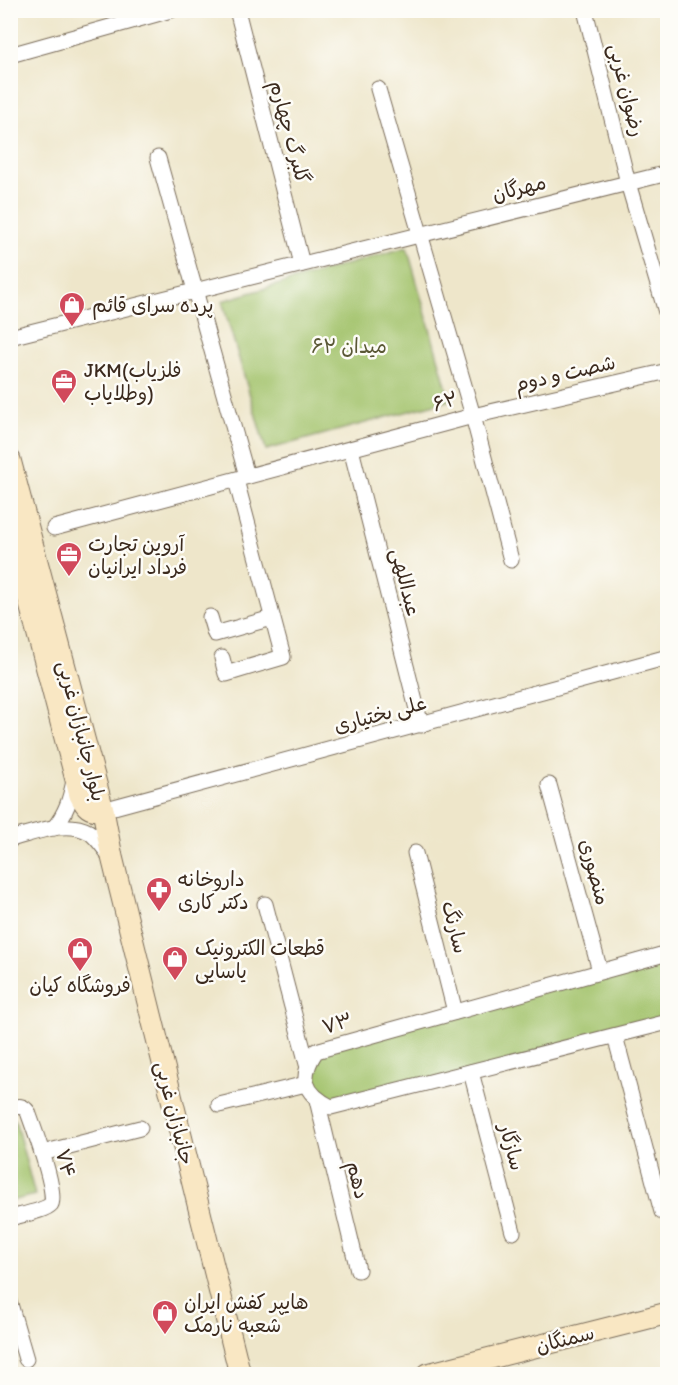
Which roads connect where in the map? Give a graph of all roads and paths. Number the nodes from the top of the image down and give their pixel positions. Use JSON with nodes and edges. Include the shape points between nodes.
{"nodes":[{"id":1,"x":171,"y":10,"type":"edge"},
{"id":2,"x":237,"y":10,"type":"edge"},
{"id":3,"x":585,"y":10,"type":"edge"},
{"id":4,"x":10,"y":55,"type":"edge"},
{"id":5,"x":378,"y":89,"type":"dead end"},
{"id":6,"x":158,"y":158,"type":"dead end"},
{"id":7,"x":668,"y":172,"type":"edge"},
{"id":8,"x":628,"y":183,"type":"junction"},
{"id":9,"x":420,"y":234,"type":"junction"},
{"id":10,"x":302,"y":264,"type":"junction"},
{"id":11,"x":196,"y":292,"type":"junction"},
{"id":12,"x":668,"y":319,"type":"edge"},
{"id":13,"x":10,"y":337,"type":"edge"},
{"id":14,"x":668,"y":371,"type":"edge"},
{"id":15,"x":473,"y":416,"type":"junction"},
{"id":16,"x":351,"y":449,"type":"junction"},
{"id":17,"x":10,"y":460,"type":"edge"},
{"id":18,"x":241,"y":478,"type":"junction"},
{"id":19,"x":10,"y":528,"type":"edge"},
{"id":20,"x":54,"y":528,"type":"dead end"},
{"id":21,"x":512,"y":560,"type":"dead end"},
{"id":22,"x":210,"y":617,"type":"dead end"},
{"id":23,"x":272,"y":618,"type":"junction"},
{"id":24,"x":668,"y":657,"type":"edge"},
{"id":25,"x":222,"y":658,"type":"dead end"},
{"id":26,"x":421,"y":725,"type":"junction"},
{"id":27,"x":75,"y":775,"type":"junction"},
{"id":28,"x":549,"y":785,"type":"dead end"},
{"id":29,"x":103,"y":810,"type":"junction"},
{"id":30,"x":54,"y":828,"type":"junction"},
{"id":31,"x":10,"y":839,"type":"edge"},
{"id":32,"x":415,"y":853,"type":"dead end"},
{"id":33,"x":112,"y":857,"type":"junction"},
{"id":34,"x":265,"y":904,"type":"dead end"},
{"id":35,"x":668,"y":953,"type":"edge"},
{"id":36,"x":600,"y":971,"type":"junction"},
{"id":37,"x":455,"y":1012,"type":"junction"},
{"id":38,"x":668,"y":1022,"type":"edge"},
{"id":39,"x":615,"y":1036,"type":"junction"},
{"id":40,"x":307,"y":1064,"type":"junction"},
{"id":41,"x":471,"y":1072,"type":"junction"},
{"id":42,"x":306,"y":1084,"type":"junction"},
{"id":43,"x":317,"y":1100,"type":"junction"},
{"id":44,"x":219,"y":1106,"type":"dead end"},
{"id":45,"x":10,"y":1108,"type":"edge"},
{"id":46,"x":140,"y":1128,"type":"dead end"},
{"id":47,"x":42,"y":1153,"type":"junction"},
{"id":48,"x":662,"y":1212,"type":"dead end"},
{"id":49,"x":10,"y":1218,"type":"edge"},
{"id":50,"x":513,"y":1232,"type":"dead end"},
{"id":51,"x":358,"y":1270,"type":"dead end"},
{"id":52,"x":10,"y":1304,"type":"edge"},
{"id":53,"x":666,"y":1318,"type":"edge"},
{"id":54,"x":26,"y":1359,"type":"dead end"},
{"id":55,"x":238,"y":1372,"type":"edge"},
{"id":56,"x":428,"y":1374,"type":"edge"}],
"edges":[{"from":1,"to":4,"type":"street"},
{"from":2,"to":10,"type":"street","name":"گلبرگ چهارم"},
{"from":3,"to":8,"type":"street","name":"رضوان غربی"},
{"from":5,"to":9,"type":"street","name":"۶۲"},
{"from":6,"to":11,"type":"street"},
{"from":7,"to":8,"type":"street","name":"مهرگان"},
{"from":8,"to":9,"type":"street","name":"مهرگان"},
{"from":8,"to":12,"type":"street","name":"رضوان غربی"},
{"from":9,"to":10,"type":"street"},
{"from":9,"to":15,"type":"street","name":"۶۲"},
{"from":10,"to":11,"type":"street"},
{"from":11,"to":13,"type":"street"},
{"from":11,"to":18,"type":"street"},
{"from":14,"to":15,"type":"street","name":"شصت و دوم"},
{"from":15,"to":16,"type":"street","name":"۶۲"},
{"from":15,"to":21,"type":"street"},
{"from":16,"to":18,"type":"street","name":"۶۲"},
{"from":16,"to":26,"type":"street","name":"عبداللهی"},
{"from":17,"to":29,"type":"main road","name":"بلوار جانبازان غربی"},
{"from":18,"to":20,"type":"street"},
{"from":18,"to":23,"type":"street"},
{"from":19,"to":27,"type":"main road","name":"بلوار جانبازان غربی"},
{"from":22,"to":23,"type":"street","via":[[215,634]]},
{"from":23,"to":25,"type":"street","via":[[283,657],[226,674]]},
{"from":24,"to":26,"type":"street","name":"علی بختیاری"},
{"from":26,"to":29,"type":"street","name":"علی بختیاری"},
{"from":27,"to":29,"type":"main road","name":"بلوار جانبازان غربی","via":[[85,806],[93,811]]},
{"from":27,"to":30,"type":"street","via":[[70,802]]},
{"from":28,"to":36,"type":"street","name":"منصوری"},
{"from":29,"to":33,"type":"main road","name":"جانبازان غربی"},
{"from":30,"to":31,"type":"street"},
{"from":30,"to":33,"type":"street","name":"جانبازان غربی","via":[[90,832]]},
{"from":32,"to":37,"type":"street","name":"سارنگ"},
{"from":33,"to":55,"type":"main road","name":"جانبازان غربی"},
{"from":34,"to":40,"type":"street"},
{"from":35,"to":36,"type":"street","name":"۷۳"},
{"from":36,"to":37,"type":"street","name":"۷۳"},
{"from":37,"to":40,"type":"street","name":"۷۳","via":[[316,1051]]},
{"from":38,"to":39,"type":"street"},
{"from":39,"to":41,"type":"street"},
{"from":39,"to":48,"type":"street"},
{"from":40,"to":42,"type":"street"},
{"from":41,"to":43,"type":"street","via":[[331,1107]]},
{"from":41,"to":50,"type":"street","name":"سازگار"},
{"from":42,"to":43,"type":"street"},
{"from":42,"to":44,"type":"street"},
{"from":43,"to":51,"type":"street","name":"دهم"},
{"from":45,"to":47,"type":"street","name":"۷۴","via":[[24,1107],[28,1112]]},
{"from":46,"to":47,"type":"street"},
{"from":47,"to":49,"type":"street","name":"۷۴","via":[[53,1196],[51,1203]]},
{"from":52,"to":54,"type":"street"},
{"from":53,"to":56,"type":"main road","name":"سمنگان"}]}
